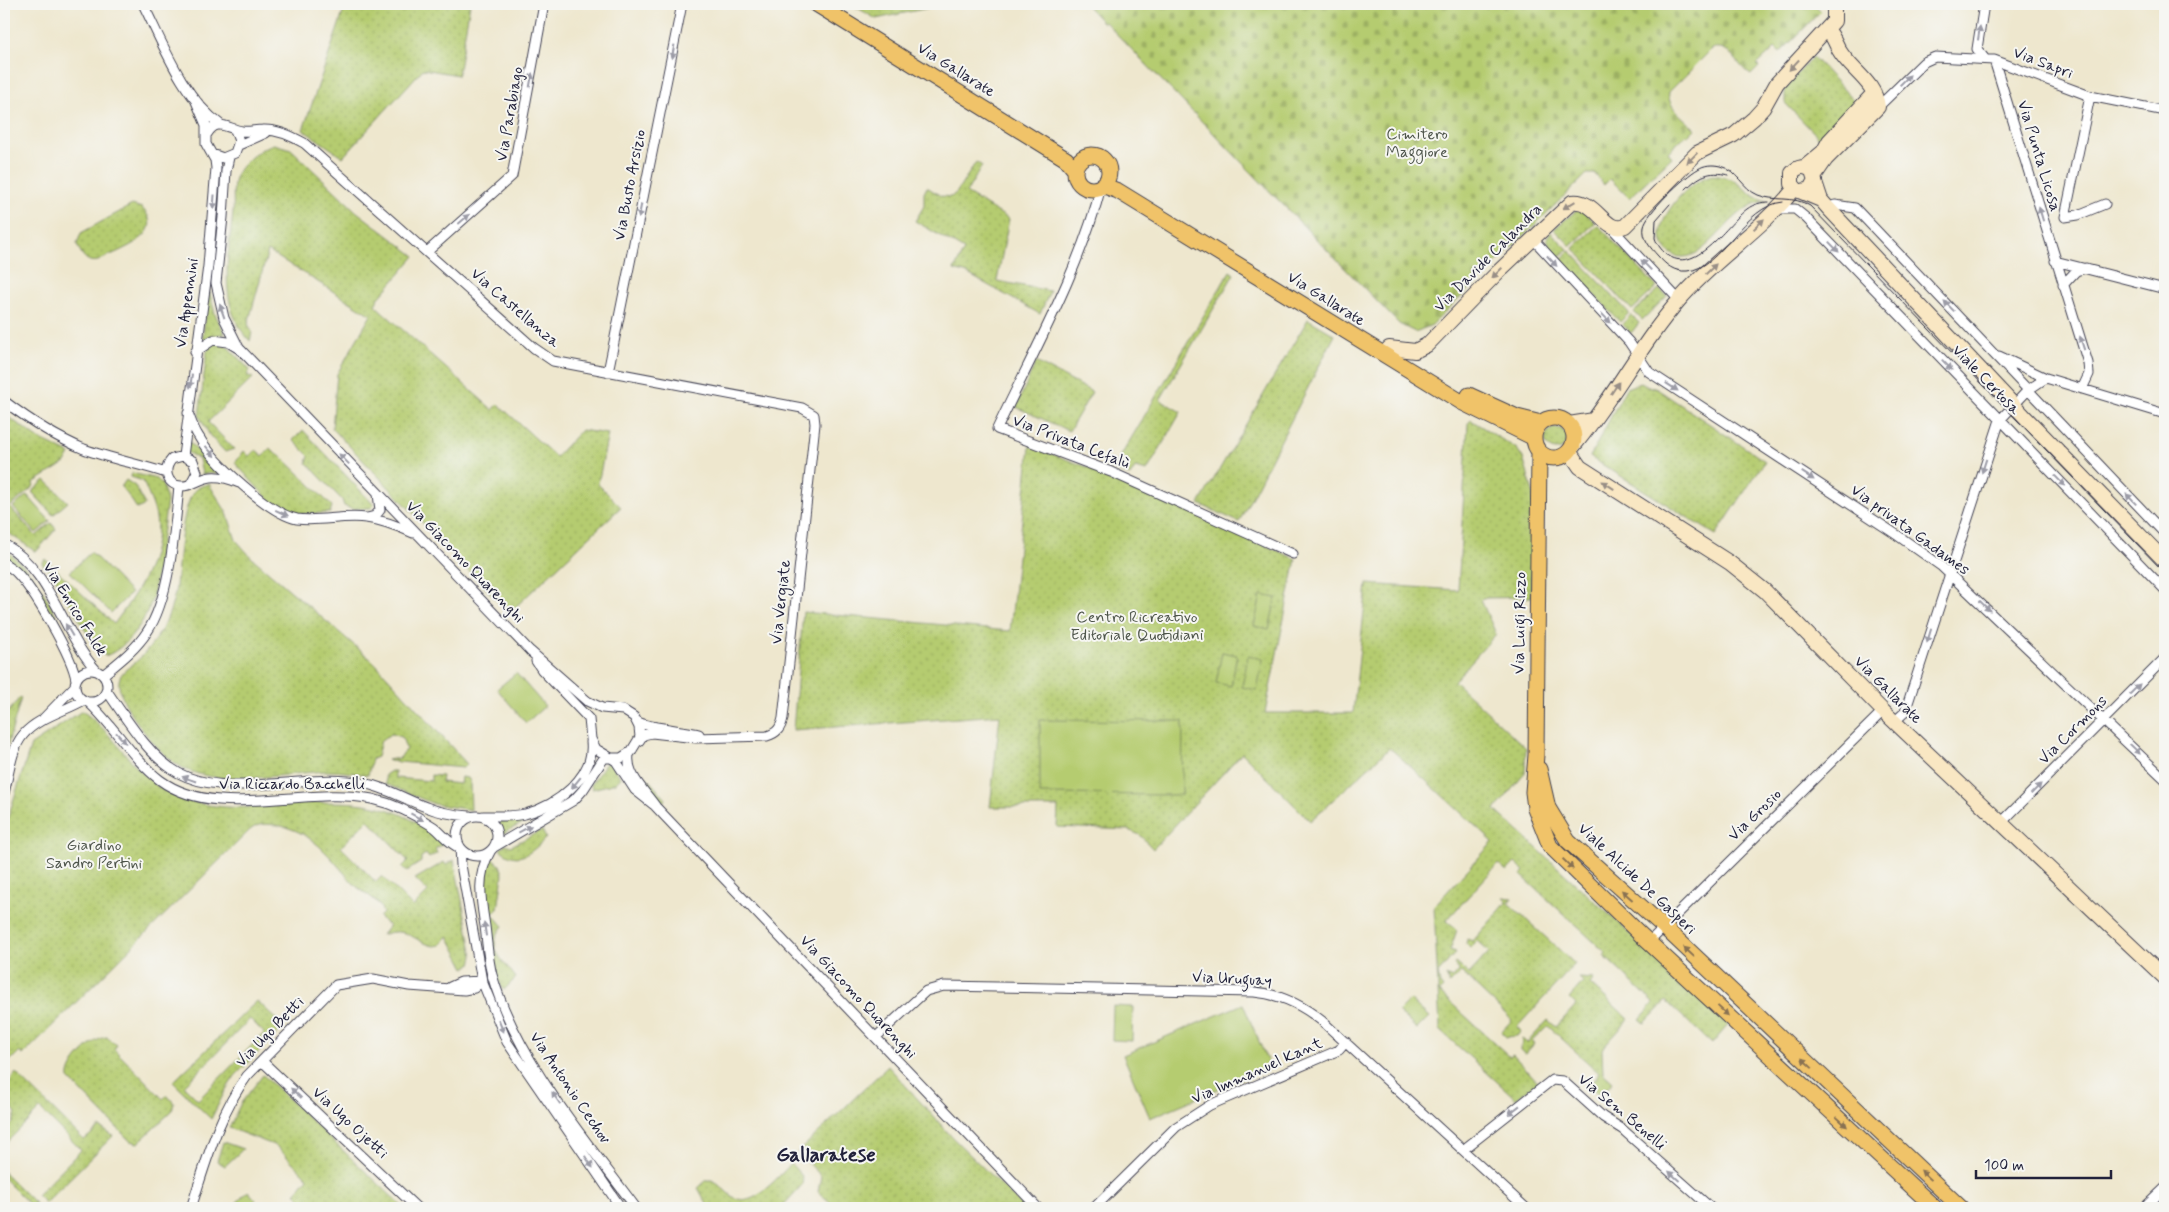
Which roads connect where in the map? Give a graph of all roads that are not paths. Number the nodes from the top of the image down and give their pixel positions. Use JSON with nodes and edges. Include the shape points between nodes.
{"nodes":[{"id":1,"x":143,"y":4,"type":"edge"},
{"id":2,"x":544,"y":4,"type":"edge"},
{"id":3,"x":682,"y":4,"type":"edge"},
{"id":4,"x":816,"y":4,"type":"edge"},
{"id":5,"x":829,"y":4,"type":"edge"},
{"id":6,"x":1834,"y":4,"type":"edge"},
{"id":7,"x":1984,"y":4,"type":"edge"},
{"id":8,"x":1831,"y":25,"type":"junction"},
{"id":9,"x":1990,"y":60,"type":"junction"},
{"id":10,"x":1874,"y":93,"type":"junction"},
{"id":11,"x":2090,"y":96,"type":"junction"},
{"id":12,"x":195,"y":98,"type":"junction"},
{"id":13,"x":1878,"y":108,"type":"junction"},
{"id":14,"x":2165,"y":111,"type":"edge"},
{"id":15,"x":221,"y":125,"type":"junction"},
{"id":16,"x":235,"y":130,"type":"junction"},
{"id":17,"x":275,"y":132,"type":"junction"},
{"id":18,"x":207,"y":134,"type":"junction"},
{"id":19,"x":239,"y":145,"type":"junction"},
{"id":20,"x":212,"y":154,"type":"junction"},
{"id":21,"x":229,"y":157,"type":"junction"},
{"id":22,"x":1078,"y":165,"type":"junction"},
{"id":23,"x":1811,"y":175,"type":"junction"},
{"id":24,"x":1104,"y":183,"type":"junction"},
{"id":25,"x":1799,"y":190,"type":"junction"},
{"id":26,"x":1825,"y":204,"type":"junction"},
{"id":27,"x":2104,"y":204,"type":"dead end"},
{"id":28,"x":1775,"y":209,"type":"junction"},
{"id":29,"x":1608,"y":224,"type":"junction"},
{"id":30,"x":1532,"y":238,"type":"junction"},
{"id":31,"x":428,"y":251,"type":"junction"},
{"id":32,"x":2055,"y":261,"type":"junction"},
{"id":33,"x":216,"y":268,"type":"joint"},
{"id":34,"x":2086,"y":268,"type":"junction"},
{"id":35,"x":2063,"y":285,"type":"junction"},
{"id":36,"x":2165,"y":289,"type":"edge"},
{"id":37,"x":1680,"y":300,"type":"junction"},
{"id":38,"x":1389,"y":348,"type":"junction"},
{"id":39,"x":241,"y":350,"type":"junction"},
{"id":40,"x":195,"y":352,"type":"junction"},
{"id":41,"x":1995,"y":354,"type":"junction"},
{"id":42,"x":1636,"y":356,"type":"junction"},
{"id":43,"x":608,"y":372,"type":"junction"},
{"id":44,"x":2046,"y":378,"type":"junction"},
{"id":45,"x":2082,"y":389,"type":"junction"},
{"id":46,"x":2028,"y":390,"type":"junction"},
{"id":47,"x":4,"y":401,"type":"edge"},
{"id":48,"x":1464,"y":403,"type":"junction"},
{"id":49,"x":2014,"y":404,"type":"junction"},
{"id":50,"x":187,"y":411,"type":"junction"},
{"id":51,"x":812,"y":413,"type":"joint"},
{"id":52,"x":2165,"y":414,"type":"edge"},
{"id":53,"x":1594,"y":420,"type":"junction"},
{"id":54,"x":2000,"y":420,"type":"junction"},
{"id":55,"x":1541,"y":423,"type":"junction"},
{"id":56,"x":1569,"y":424,"type":"junction"},
{"id":57,"x":1537,"y":444,"type":"junction"},
{"id":58,"x":1567,"y":452,"type":"junction"},
{"id":59,"x":183,"y":456,"type":"junction"},
{"id":60,"x":167,"y":468,"type":"junction"},
{"id":61,"x":191,"y":483,"type":"junction"},
{"id":62,"x":243,"y":484,"type":"junction"},
{"id":63,"x":179,"y":486,"type":"junction"},
{"id":64,"x":1539,"y":490,"type":"junction"},
{"id":65,"x":378,"y":494,"type":"junction"},
{"id":66,"x":366,"y":518,"type":"junction"},
{"id":67,"x":2165,"y":534,"type":"edge"},
{"id":68,"x":417,"y":535,"type":"junction"},
{"id":69,"x":4,"y":544,"type":"edge"},
{"id":70,"x":1293,"y":554,"type":"dead end"},
{"id":71,"x":2165,"y":561,"type":"edge"},
{"id":72,"x":4,"y":563,"type":"edge"},
{"id":73,"x":1949,"y":573,"type":"junction"},
{"id":74,"x":2165,"y":590,"type":"edge"},
{"id":75,"x":530,"y":652,"type":"junction"},
{"id":76,"x":2165,"y":658,"type":"edge"},
{"id":77,"x":100,"y":673,"type":"junction"},
{"id":78,"x":75,"y":684,"type":"junction"},
{"id":79,"x":107,"y":691,"type":"junction"},
{"id":80,"x":86,"y":701,"type":"junction"},
{"id":81,"x":611,"y":709,"type":"junction"},
{"id":82,"x":1882,"y":711,"type":"junction"},
{"id":83,"x":636,"y":720,"type":"junction"},
{"id":84,"x":2104,"y":720,"type":"junction"},
{"id":85,"x":39,"y":722,"type":"junction"},
{"id":86,"x":1894,"y":722,"type":"junction"},
{"id":87,"x":591,"y":727,"type":"junction"},
{"id":88,"x":716,"y":737,"type":"junction"},
{"id":89,"x":590,"y":738,"type":"junction"},
{"id":90,"x":639,"y":741,"type":"junction"},
{"id":91,"x":632,"y":751,"type":"junction"},
{"id":92,"x":1536,"y":755,"type":"junction"},
{"id":93,"x":610,"y":758,"type":"junction"},
{"id":94,"x":2165,"y":779,"type":"edge"},
{"id":95,"x":4,"y":793,"type":"edge"},
{"id":96,"x":656,"y":807,"type":"junction"},
{"id":97,"x":470,"y":816,"type":"junction"},
{"id":98,"x":483,"y":816,"type":"junction"},
{"id":99,"x":2001,"y":824,"type":"junction"},
{"id":100,"x":460,"y":848,"type":"junction"},
{"id":101,"x":492,"y":849,"type":"junction"},
{"id":102,"x":1664,"y":928,"type":"junction"},
{"id":103,"x":1649,"y":942,"type":"junction"},
{"id":104,"x":493,"y":977,"type":"junction"},
{"id":105,"x":2165,"y":978,"type":"edge"},
{"id":106,"x":482,"y":981,"type":"junction"},
{"id":107,"x":876,"y":1037,"type":"junction"},
{"id":108,"x":1346,"y":1042,"type":"junction"},
{"id":109,"x":262,"y":1061,"type":"junction"},
{"id":110,"x":1463,"y":1150,"type":"junction"},
{"id":111,"x":2165,"y":1188,"type":"edge"},
{"id":112,"x":191,"y":1208,"type":"edge"},
{"id":113,"x":416,"y":1208,"type":"edge"},
{"id":114,"x":621,"y":1208,"type":"edge"},
{"id":115,"x":636,"y":1208,"type":"edge"},
{"id":116,"x":1038,"y":1208,"type":"edge"},
{"id":117,"x":1094,"y":1208,"type":"edge"},
{"id":118,"x":1526,"y":1208,"type":"edge"},
{"id":119,"x":1711,"y":1208,"type":"edge"},
{"id":120,"x":1935,"y":1208,"type":"edge"},
{"id":121,"x":1961,"y":1208,"type":"edge"},
{"id":122,"x":2144,"y":1208,"type":"edge"}],
"edges":[{"from":1,"to":12,"type":"street","name":"Via Appennini"},
{"from":31,"to":2,"type":"street","name":"Via Parabiago","one_way":true,"via":[[512,176]]},
{"from":3,"to":43,"type":"street","name":"Via Busto Arsizio","one_way":true},
{"from":4,"to":22,"type":"main road","name":"Via Gallarate"},
{"from":5,"to":22,"type":"main road","name":"Via Gallarate"},
{"from":6,"to":8,"type":"main road"},
{"from":9,"to":7,"type":"street","name":"Via Punta Licosa","one_way":true,"via":[[1977,49]]},
{"from":8,"to":10,"type":"main road","via":[[1839,50]]},
{"from":8,"to":29,"type":"main road","one_way":true,"via":[[1777,82],[1754,118],[1734,135],[1697,153],[1625,226],[1617,228]]},
{"from":9,"to":11,"type":"street","name":"Via Sapri"},
{"from":13,"to":9,"type":"street","name":"Via Sapri","one_way":true,"via":[[1929,59]]},
{"from":32,"to":9,"type":"street","name":"Via Punta Licosa","one_way":true},
{"from":10,"to":13,"type":"main road"},
{"from":10,"to":23,"type":"main road","via":[[1829,141]]},
{"from":11,"to":14,"type":"street","name":"Via Sapri"},
{"from":11,"to":27,"type":"street","via":[[2065,217]]},
{"from":12,"to":15,"type":"street","name":"Via Appennini"},
{"from":12,"to":18,"type":"street","name":"Via Appennini"},
{"from":13,"to":23,"type":"main road"},
{"from":15,"to":16,"type":"street","name":"Via Castellanza"},
{"from":15,"to":18,"type":"street"},
{"from":16,"to":17,"type":"street","name":"Via Castellanza"},
{"from":16,"to":19,"type":"street"},
{"from":17,"to":19,"type":"street","via":[[258,135]]},
{"from":17,"to":31,"type":"street","name":"Via Castellanza","via":[[304,142]]},
{"from":18,"to":20,"type":"street","name":"Via Appennini","via":[[206,144]]},
{"from":19,"to":21,"type":"street"},
{"from":20,"to":21,"type":"street"},
{"from":20,"to":40,"type":"street","name":"Via Appennini","one_way":true,"via":[[216,168],[212,227]]},
{"from":21,"to":33,"type":"street","name":"Via Appennini"},
{"from":22,"to":24,"type":"main road","name":"Via Gallarate","via":[[1077,180],[1084,188],[1093,189]]},
{"from":22,"to":24,"type":"main road","via":[[1091,155],[1101,158],[1108,166]]},
{"from":23,"to":25,"type":"main road","via":[[1810,189]]},
{"from":23,"to":25,"type":"main road","via":[[1798,168],[1792,173],[1791,180]]},
{"from":23,"to":26,"type":"main road","name":"Viale Certosa"},
{"from":24,"to":38,"type":"main road","name":"Via Gallarate"},
{"from":24,"to":48,"type":"main road","name":"Via Gallarate"},
{"from":24,"to":70,"type":"street","name":"Via Privata Cefalù","via":[[1069,276],[997,429],[1111,472]]},
{"from":25,"to":26,"type":"main road","name":"Viale Certosa"},
{"from":25,"to":28,"type":"main road"},
{"from":41,"to":26,"type":"street","name":"Viale Certosa","one_way":true,"via":[[1855,208]]},
{"from":26,"to":49,"type":"main road","name":"Viale Certosa"},
{"from":37,"to":28,"type":"main road","one_way":true},
{"from":28,"to":54,"type":"street","name":"Viale Certosa","one_way":true,"via":[[1790,208],[1800,212]]},
{"from":29,"to":30,"type":"main road","name":"Via Davide Calandra","one_way":true,"via":[[1588,204],[1572,202]]},
{"from":37,"to":29,"type":"street","one_way":true},
{"from":30,"to":38,"type":"main road","name":"Via Davide Calandra","one_way":true,"via":[[1427,345],[1415,351]]},
{"from":30,"to":42,"type":"street","name":"Via privata Gadames","one_way":true,"via":[[1629,342]]},
{"from":31,"to":43,"type":"street","name":"Via Castellanza","via":[[534,348],[553,361]]},
{"from":32,"to":34,"type":"street"},
{"from":32,"to":35,"type":"street","name":"Via Punta Licosa"},
{"from":39,"to":33,"type":"street","name":"Via Giacomo Quarenghi","one_way":true,"via":[[220,306]]},
{"from":34,"to":35,"type":"street","via":[[2076,272]]},
{"from":34,"to":36,"type":"street"},
{"from":45,"to":35,"type":"street","name":"Via Punta Licosa","one_way":true,"via":[[2089,370]]},
{"from":37,"to":42,"type":"main road"},
{"from":38,"to":55,"type":"main road","name":"Via Gallarate","via":[[1468,394],[1517,417]]},
{"from":39,"to":40,"type":"street","name":"Via Giacomo Quarenghi","via":[[228,342],[213,340]]},
{"from":65,"to":39,"type":"street","name":"Via Giacomo Quarenghi","one_way":true},
{"from":40,"to":50,"type":"street","name":"Via Appennini","one_way":true},
{"from":41,"to":44,"type":"street","name":"Viale Certosa"},
{"from":41,"to":46,"type":"street","name":"Viale Certosa"},
{"from":53,"to":42,"type":"main road","one_way":true},
{"from":42,"to":73,"type":"street","name":"Via privata Gadames","one_way":true,"via":[[1649,372],[1897,535]]},
{"from":43,"to":51,"type":"street","name":"Via Castellanza","via":[[802,408]]},
{"from":44,"to":45,"type":"street"},
{"from":44,"to":46,"type":"street","name":"Viale Certosa"},
{"from":45,"to":52,"type":"street"},
{"from":46,"to":49,"type":"street"},
{"from":67,"to":46,"type":"street","name":"Viale Certosa","one_way":true},
{"from":47,"to":60,"type":"street","via":[[45,430],[69,442],[106,456]]},
{"from":48,"to":57,"type":"main road","name":"Via Gallarate"},
{"from":48,"to":64,"type":"main road","via":[[1527,447],[1532,476]]},
{"from":49,"to":54,"type":"street"},
{"from":49,"to":71,"type":"main road","name":"Viale Certosa"},
{"from":50,"to":59,"type":"street","name":"Via Appennini"},
{"from":50,"to":62,"type":"street","one_way":true,"via":[[200,439]]},
{"from":51,"to":88,"type":"street","name":"Via Vergiate","via":[[815,424],[782,721],[776,732],[767,736]]},
{"from":53,"to":56,"type":"main road"},
{"from":53,"to":58,"type":"main road"},
{"from":54,"to":73,"type":"street","one_way":true},
{"from":54,"to":74,"type":"street","name":"Viale Certosa","one_way":true},
{"from":55,"to":56,"type":"main road","name":"Via Gallarate","via":[[1555,418]]},
{"from":55,"to":57,"type":"main road"},
{"from":56,"to":58,"type":"main road","via":[[1574,435]]},
{"from":57,"to":58,"type":"main road","name":"Via Gallarate","via":[[1548,457]]},
{"from":57,"to":64,"type":"main road","name":"Via Luigi Rizzo"},
{"from":58,"to":64,"type":"main road"},
{"from":82,"to":58,"type":"main road","name":"Via Gallarate","one_way":true,"via":[[1765,591],[1730,563],[1580,467]]},
{"from":59,"to":60,"type":"street","via":[[175,457]]},
{"from":59,"to":61,"type":"street","via":[[192,460],[196,468],[196,476]]},
{"from":60,"to":63,"type":"street","via":[[170,481]]},
{"from":61,"to":62,"type":"street","via":[[214,477]]},
{"from":61,"to":63,"type":"street"},
{"from":62,"to":66,"type":"street","one_way":true,"via":[[284,516],[299,519]]},
{"from":63,"to":77,"type":"street","via":[[165,590],[159,611],[136,647]]},
{"from":64,"to":92,"type":"main road","name":"Via Luigi Rizzo"},
{"from":65,"to":66,"type":"street","name":"Via Giacomo Quarenghi","via":[[380,510],[375,516]]},
{"from":65,"to":68,"type":"street","name":"Via Giacomo Quarenghi"},
{"from":66,"to":68,"type":"street","via":[[398,526]]},
{"from":68,"to":75,"type":"street","name":"Via Giacomo Quarenghi"},
{"from":77,"to":69,"type":"street","name":"Via Enrico Falck","one_way":true,"via":[[85,657],[36,572]]},
{"from":72,"to":78,"type":"street","name":"Via Enrico Falck","via":[[32,592],[72,664]]},
{"from":73,"to":84,"type":"street","name":"Via privata Gadames","one_way":true},
{"from":73,"to":86,"type":"street","one_way":true,"via":[[1905,712]]},
{"from":75,"to":81,"type":"street","name":"Via Giacomo Quarenghi","via":[[588,701]]},
{"from":75,"to":87,"type":"street","name":"Via Giacomo Quarenghi","via":[[542,670],[588,718]]},
{"from":84,"to":76,"type":"street","name":"Via Cormons","one_way":true},
{"from":77,"to":78,"type":"street","via":[[84,671]]},
{"from":77,"to":79,"type":"street","via":[[107,682]]},
{"from":78,"to":80,"type":"street","via":[[78,695]]},
{"from":78,"to":85,"type":"street"},
{"from":79,"to":80,"type":"street","via":[[99,700]]},
{"from":97,"to":79,"type":"street","name":"Via Riccardo Bacchelli","one_way":true,"via":[[434,810],[389,790],[361,782],[320,780],[232,786],[187,778],[161,762],[131,727]]},
{"from":80,"to":85,"type":"street"},
{"from":80,"to":100,"type":"street","name":"Via Riccardo Bacchelli","one_way":true,"via":[[155,775],[183,792],[231,800],[335,796],[372,799],[413,815]]},
{"from":81,"to":83,"type":"street","name":"Via Giacomo Quarenghi","via":[[627,711]]},
{"from":81,"to":87,"type":"street","via":[[599,714]]},
{"from":82,"to":86,"type":"main road","name":"Via Gallarate"},
{"from":82,"to":102,"type":"street","name":"Via Grosio"},
{"from":83,"to":88,"type":"street","name":"Via Vergiate","via":[[644,726]]},
{"from":83,"to":90,"type":"street"},
{"from":84,"to":94,"type":"street","name":"Via privata Gadames","one_way":true},
{"from":99,"to":84,"type":"street","name":"Via Cormons","one_way":true},
{"from":85,"to":95,"type":"street","via":[[19,740]]},
{"from":86,"to":99,"type":"main road","name":"Via Gallarate"},
{"from":87,"to":89,"type":"street"},
{"from":88,"to":90,"type":"street","name":"Via Vergiate","via":[[652,733]]},
{"from":89,"to":93,"type":"street","name":"Via Giacomo Quarenghi","via":[[598,751]]},
{"from":89,"to":98,"type":"street","one_way":true,"via":[[587,764],[579,781],[570,790],[526,814]]},
{"from":90,"to":91,"type":"street"},
{"from":91,"to":93,"type":"street","via":[[624,757]]},
{"from":91,"to":96,"type":"street","name":"Via Giacomo Quarenghi","via":[[629,757],[633,775]]},
{"from":102,"to":92,"type":"main road","name":"Viale Alcide De Gasperi","one_way":true,"via":[[1568,841],[1548,808]]},
{"from":92,"to":103,"type":"main road","one_way":true,"via":[[1535,808],[1550,846]]},
{"from":93,"to":96,"type":"street","name":"Via Giacomo Quarenghi","via":[[616,761],[639,795]]},
{"from":101,"to":93,"type":"street","one_way":true,"via":[[570,803],[583,790],[601,760]]},
{"from":96,"to":107,"type":"street","name":"Via Giacomo Quarenghi"},
{"from":97,"to":98,"type":"street"},
{"from":97,"to":100,"type":"street","via":[[458,829]]},
{"from":98,"to":101,"type":"street","via":[[496,829]]},
{"from":99,"to":105,"type":"main road","name":"Via Gallarate"},
{"from":100,"to":101,"type":"street","via":[[473,856]]},
{"from":100,"to":106,"type":"street","name":"Via Antonio Cechov"},
{"from":104,"to":101,"type":"street","name":"Via Antonio Cechov","one_way":true,"via":[[481,896],[482,869]]},
{"from":102,"to":103,"type":"street","name":"Via Grosio"},
{"from":121,"to":102,"type":"main road","name":"Viale Alcide De Gasperi","one_way":true},
{"from":103,"to":120,"type":"main road","one_way":true},
{"from":104,"to":106,"type":"street"},
{"from":115,"to":104,"type":"street","name":"Via Antonio Cechov","one_way":true,"via":[[526,1052],[514,1031]]},
{"from":106,"to":109,"type":"street","name":"Via Ugo Betti","via":[[471,989],[408,986],[373,979],[336,985]]},
{"from":106,"to":114,"type":"street","name":"Via Antonio Cechov","one_way":true,"via":[[507,1042]]},
{"from":107,"to":108,"type":"street","name":"Via Uruguay","via":[[930,988],[977,985],[1266,993],[1306,1008]]},
{"from":107,"to":116,"type":"street","name":"Via Giacomo Quarenghi"},
{"from":108,"to":110,"type":"street","name":"Via Uruguay"},
{"from":108,"to":117,"type":"street","name":"Via Immanuel Kant","via":[[1338,1050],[1210,1105],[1176,1127]]},
{"from":109,"to":112,"type":"street","name":"Via Ugo Betti","via":[[247,1076],[226,1108]]},
{"from":113,"to":109,"type":"street","name":"Via Ugo Ojetti","one_way":true},
{"from":110,"to":118,"type":"street","name":"Via Uruguay"},
{"from":119,"to":110,"type":"street","name":"Via Sem Benelli","one_way":true,"via":[[1563,1081],[1552,1080]]},
{"from":111,"to":122,"type":"street"}]}
